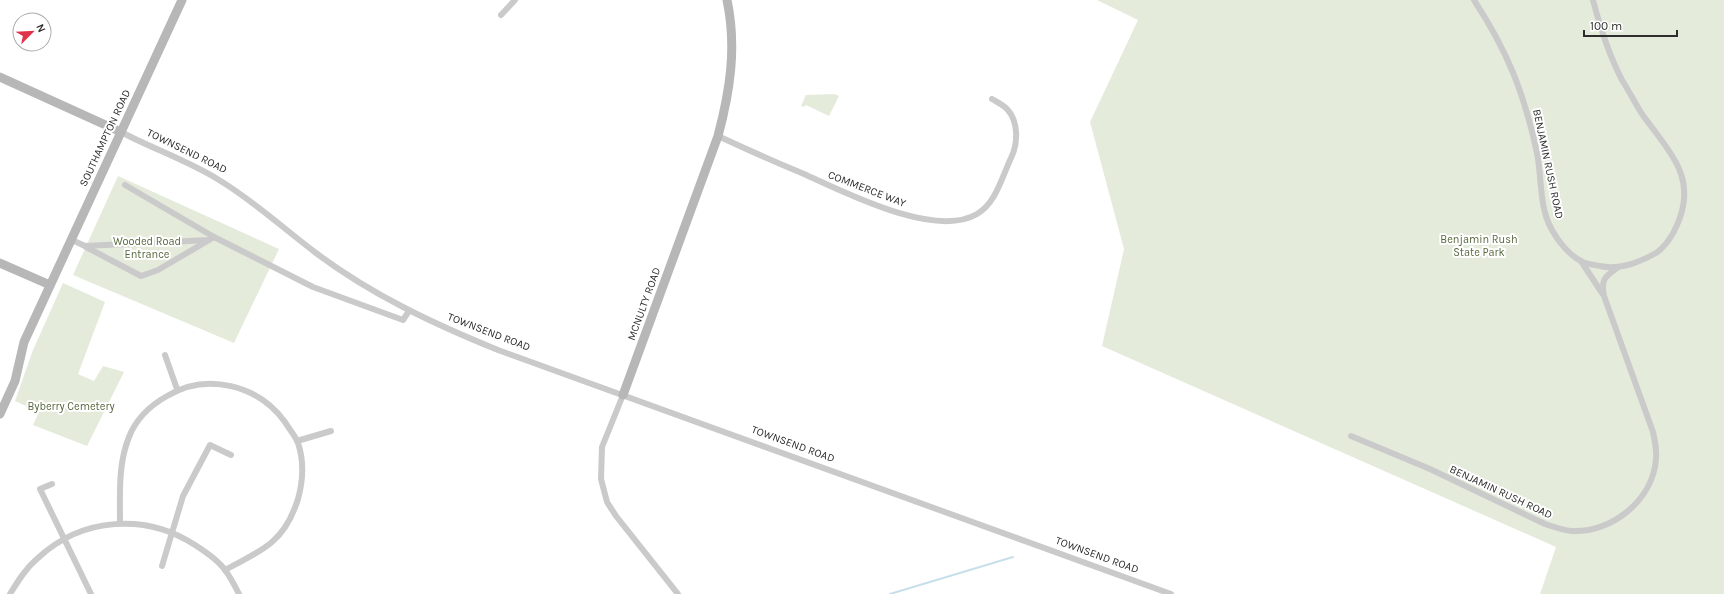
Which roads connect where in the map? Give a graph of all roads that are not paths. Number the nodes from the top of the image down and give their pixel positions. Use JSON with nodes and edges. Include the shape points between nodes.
{"nodes":[{"id":1,"x":182,"y":0,"type":"edge"},
{"id":2,"x":515,"y":0,"type":"edge"},
{"id":3,"x":727,"y":0,"type":"edge"},
{"id":4,"x":1474,"y":0,"type":"edge"},
{"id":5,"x":1593,"y":0,"type":"edge"},
{"id":6,"x":501,"y":15,"type":"dead end"},
{"id":7,"x":0,"y":77,"type":"edge"},
{"id":8,"x":992,"y":99,"type":"dead end"},
{"id":9,"x":121,"y":132,"type":"junction"},
{"id":10,"x":718,"y":136,"type":"junction"},
{"id":11,"x":124,"y":185,"type":"dead end"},
{"id":12,"x":211,"y":239,"type":"junction"},
{"id":13,"x":72,"y":240,"type":"junction"},
{"id":14,"x":85,"y":246,"type":"junction"},
{"id":15,"x":1581,"y":261,"type":"junction"},
{"id":16,"x":0,"y":262,"type":"edge"},
{"id":17,"x":1617,"y":268,"type":"junction"},
{"id":18,"x":50,"y":285,"type":"junction"},
{"id":19,"x":1604,"y":296,"type":"junction"},
{"id":20,"x":409,"y":310,"type":"junction"},
{"id":21,"x":165,"y":355,"type":"dead end"},
{"id":22,"x":177,"y":390,"type":"junction"},
{"id":23,"x":623,"y":395,"type":"junction"},
{"id":24,"x":0,"y":414,"type":"edge"},
{"id":25,"x":331,"y":431,"type":"dead end"},
{"id":26,"x":1351,"y":436,"type":"dead end"},
{"id":27,"x":297,"y":441,"type":"junction"},
{"id":28,"x":231,"y":455,"type":"dead end"},
{"id":29,"x":52,"y":484,"type":"dead end"},
{"id":30,"x":120,"y":524,"type":"junction"},
{"id":31,"x":171,"y":532,"type":"junction"},
{"id":32,"x":65,"y":539,"type":"junction"},
{"id":33,"x":162,"y":566,"type":"dead end"},
{"id":34,"x":225,"y":570,"type":"junction"},
{"id":35,"x":10,"y":594,"type":"edge"},
{"id":36,"x":91,"y":594,"type":"edge"},
{"id":37,"x":239,"y":594,"type":"edge"},
{"id":38,"x":678,"y":594,"type":"edge"},
{"id":39,"x":1171,"y":594,"type":"edge"}],
"edges":[{"from":1,"to":9,"type":"street","name":"SOUTHAMPTON ROAD"},
{"from":2,"to":6,"type":"street"},
{"from":3,"to":10,"type":"street","name":"MCNULTY ROAD","via":[[732,30],[732,53],[727,101]]},
{"from":4,"to":15,"type":"street","name":"BENJAMIN RUSH ROAD","via":[[1506,53],[1520,88],[1535,142],[1543,197],[1551,228],[1558,240]]},
{"from":5,"to":17,"type":"street","name":"BENJAMIN RUSH ROAD","via":[[1601,30],[1621,78],[1640,112],[1674,160],[1681,174],[1684,193],[1683,214],[1674,233],[1660,251],[1636,263]]},
{"from":7,"to":9,"type":"street","name":"TOWNSEND ROAD"},
{"from":8,"to":10,"type":"street","name":"COMMERCE WAY","via":[[1007,109],[1013,118],[1016,134],[1013,154],[990,203],[977,214],[964,220],[942,222],[910,216],[866,202]]},
{"from":9,"to":13,"type":"street","name":"SOUTHAMPTON ROAD"},
{"from":9,"to":20,"type":"street","name":"TOWNSEND ROAD","via":[[219,180],[317,254],[368,288]]},
{"from":10,"to":23,"type":"street","name":"MCNULTY ROAD"},
{"from":11,"to":12,"type":"street"},
{"from":12,"to":14,"type":"street"},
{"from":12,"to":14,"type":"street","via":[[158,270],[141,276]]},
{"from":12,"to":20,"type":"street","via":[[320,290],[403,320]]},
{"from":13,"to":14,"type":"street"},
{"from":13,"to":18,"type":"street","name":"SOUTHAMPTON ROAD"},
{"from":15,"to":17,"type":"street","name":"BENJAMIN RUSH ROAD"},
{"from":15,"to":19,"type":"street","name":"BENJAMIN RUSH ROAD"},
{"from":16,"to":18,"type":"street"},
{"from":17,"to":19,"type":"street","name":"BENJAMIN RUSH ROAD","via":[[1607,275],[1602,285]]},
{"from":18,"to":24,"type":"street","name":"SOUTHAMPTON ROAD","via":[[24,342],[15,381]]},
{"from":19,"to":26,"type":"street","name":"BENJAMIN RUSH ROAD","via":[[1656,446],[1656,460],[1646,491],[1628,511],[1614,521],[1587,530],[1559,529],[1430,469]]},
{"from":20,"to":23,"type":"street","name":"TOWNSEND ROAD","via":[[472,340]]},
{"from":21,"to":22,"type":"street"},
{"from":22,"to":27,"type":"street","via":[[197,384],[237,387],[257,396],[276,410]]},
{"from":22,"to":30,"type":"street","via":[[156,402],[140,417],[129,436],[122,457]]},
{"from":23,"to":38,"type":"street","name":"MCNULTY ROAD","via":[[602,447],[600,479],[607,502],[616,516]]},
{"from":23,"to":39,"type":"street","name":"TOWNSEND ROAD"},
{"from":25,"to":27,"type":"street"},
{"from":27,"to":34,"type":"street","via":[[302,456],[302,485],[287,526],[257,553]]},
{"from":28,"to":31,"type":"street","via":[[210,445],[183,496]]},
{"from":29,"to":32,"type":"street","via":[[40,490]]},
{"from":30,"to":31,"type":"street","via":[[142,524]]},
{"from":30,"to":32,"type":"street","via":[[94,528]]},
{"from":31,"to":33,"type":"street"},
{"from":31,"to":34,"type":"street","via":[[207,553]]},
{"from":32,"to":35,"type":"street","via":[[38,558],[24,572]]},
{"from":32,"to":36,"type":"street"},
{"from":34,"to":37,"type":"street"}]}
